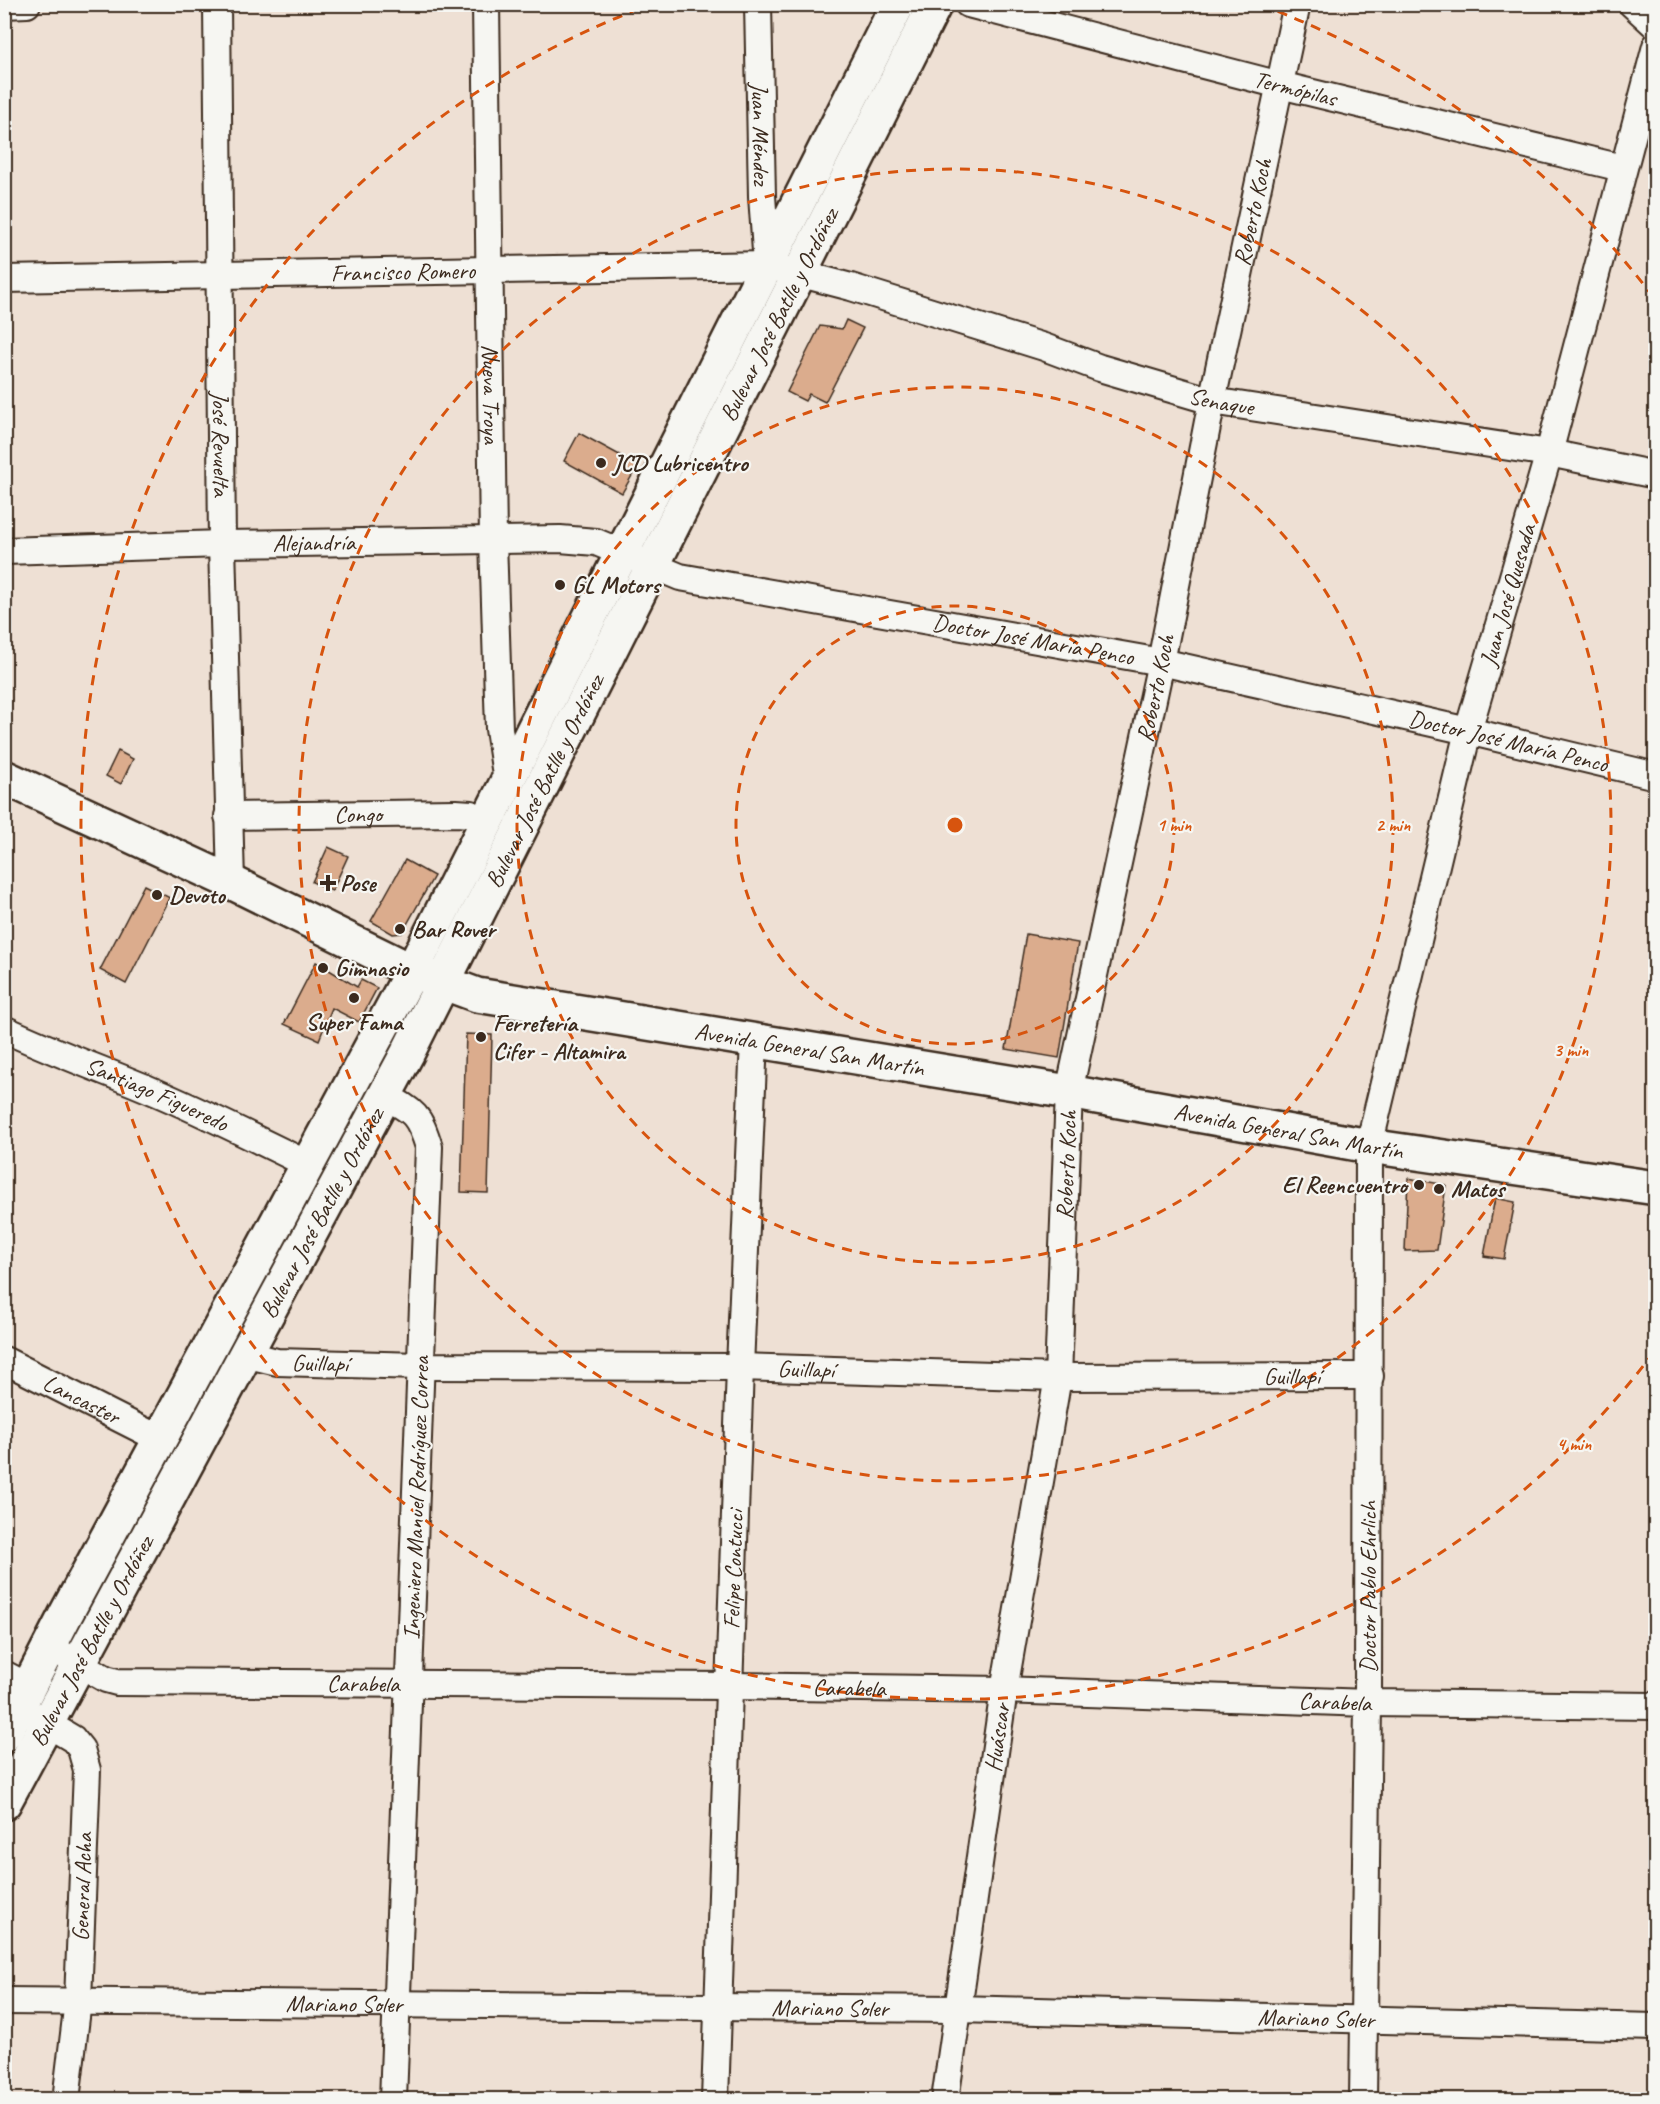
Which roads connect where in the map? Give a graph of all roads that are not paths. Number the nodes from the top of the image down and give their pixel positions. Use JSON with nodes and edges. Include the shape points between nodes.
{"nodes":[{"id":1,"x":27,"y":4,"type":"edge"},
{"id":2,"x":217,"y":4,"type":"edge"},
{"id":3,"x":486,"y":4,"type":"edge"},
{"id":4,"x":758,"y":4,"type":"edge"},
{"id":5,"x":898,"y":4,"type":"edge"},
{"id":6,"x":935,"y":4,"type":"edge"},
{"id":7,"x":968,"y":4,"type":"edge"},
{"id":8,"x":1297,"y":4,"type":"edge"},
{"id":9,"x":1632,"y":4,"type":"edge"},
{"id":10,"x":4,"y":5,"type":"edge"},
{"id":11,"x":1656,"y":26,"type":"edge"},
{"id":12,"x":1656,"y":46,"type":"edge"},
{"id":13,"x":1280,"y":85,"type":"junction"},
{"id":14,"x":1622,"y":168,"type":"junction"},
{"id":15,"x":767,"y":265,"type":"junction"},
{"id":16,"x":491,"y":270,"type":"junction"},
{"id":17,"x":800,"y":272,"type":"junction"},
{"id":18,"x":220,"y":277,"type":"junction"},
{"id":19,"x":4,"y":279,"type":"edge"},
{"id":20,"x":1212,"y":401,"type":"junction"},
{"id":21,"x":1548,"y":453,"type":"junction"},
{"id":22,"x":1656,"y":475,"type":"edge"},
{"id":23,"x":493,"y":540,"type":"junction"},
{"id":24,"x":222,"y":544,"type":"junction"},
{"id":25,"x":4,"y":551,"type":"edge"},
{"id":26,"x":622,"y":553,"type":"junction"},
{"id":27,"x":652,"y":565,"type":"junction"},
{"id":28,"x":1161,"y":662,"type":"junction"},
{"id":29,"x":1468,"y":731,"type":"junction"},
{"id":30,"x":1656,"y":776,"type":"edge"},
{"id":31,"x":4,"y":777,"type":"edge"},
{"id":32,"x":507,"y":781,"type":"junction"},
{"id":33,"x":228,"y":816,"type":"junction"},
{"id":34,"x":488,"y":820,"type":"junction"},
{"id":35,"x":231,"y":882,"type":"junction"},
{"id":36,"x":412,"y":971,"type":"junction"},
{"id":37,"x":443,"y":983,"type":"junction"},
{"id":38,"x":4,"y":1029,"type":"edge"},
{"id":39,"x":754,"y":1040,"type":"junction"},
{"id":40,"x":1069,"y":1092,"type":"junction"},
{"id":41,"x":385,"y":1096,"type":"junction"},
{"id":42,"x":1369,"y":1146,"type":"junction"},
{"id":43,"x":309,"y":1166,"type":"junction"},
{"id":44,"x":1656,"y":1188,"type":"edge"},
{"id":45,"x":245,"y":1354,"type":"junction"},
{"id":46,"x":4,"y":1360,"type":"edge"},
{"id":47,"x":420,"y":1366,"type":"junction"},
{"id":48,"x":740,"y":1366,"type":"junction"},
{"id":49,"x":1370,"y":1376,"type":"junction"},
{"id":50,"x":1058,"y":1377,"type":"junction"},
{"id":51,"x":160,"y":1439,"type":"junction"},
{"id":52,"x":50,"y":1647,"type":"junction"},
{"id":53,"x":79,"y":1663,"type":"junction"},
{"id":54,"x":410,"y":1683,"type":"junction"},
{"id":55,"x":729,"y":1686,"type":"junction"},
{"id":56,"x":1004,"y":1690,"type":"junction"},
{"id":57,"x":14,"y":1701,"type":"edge"},
{"id":58,"x":1368,"y":1703,"type":"junction"},
{"id":59,"x":1656,"y":1706,"type":"edge"},
{"id":60,"x":47,"y":1723,"type":"junction"},
{"id":61,"x":4,"y":1803,"type":"edge"},
{"id":62,"x":4,"y":2001,"type":"edge"},
{"id":63,"x":78,"y":2001,"type":"junction"},
{"id":64,"x":397,"y":2004,"type":"junction"},
{"id":65,"x":719,"y":2007,"type":"junction"},
{"id":66,"x":957,"y":2009,"type":"junction"},
{"id":67,"x":1364,"y":2018,"type":"junction"},
{"id":68,"x":1656,"y":2027,"type":"edge"},
{"id":69,"x":66,"y":2100,"type":"edge"},
{"id":70,"x":393,"y":2100,"type":"edge"},
{"id":71,"x":715,"y":2100,"type":"edge"},
{"id":72,"x":945,"y":2100,"type":"edge"},
{"id":73,"x":1363,"y":2100,"type":"edge"}],
"edges":[{"from":1,"to":10,"type":"street"},
{"from":2,"to":18,"type":"street","name":"José Revuelta"},
{"from":3,"to":16,"type":"street","name":"Nueva Troya"},
{"from":4,"to":15,"type":"street","name":"Juan Méndez"},
{"from":5,"to":15,"type":"main road","name":"Bulevar José Batlle y Ordóñez"},
{"from":6,"to":17,"type":"main road","name":"Bulevar José Batlle y Ordóñez"},
{"from":7,"to":13,"type":"street","name":"Termópilas"},
{"from":8,"to":13,"type":"street","name":"Roberto Koch"},
{"from":9,"to":11,"type":"street"},
{"from":12,"to":14,"type":"street","name":"Juan José Quesada"},
{"from":13,"to":14,"type":"street","name":"Termópilas"},
{"from":13,"to":20,"type":"street","name":"Roberto Koch"},
{"from":14,"to":21,"type":"street","name":"Juan José Quesada"},
{"from":15,"to":16,"type":"street","name":"Francisco Romero"},
{"from":15,"to":17,"type":"street","name":"Francisco Romero"},
{"from":15,"to":26,"type":"main road","name":"Bulevar José Batlle y Ordóñez"},
{"from":16,"to":18,"type":"street","name":"Francisco Romero"},
{"from":16,"to":23,"type":"street","name":"Nueva Troya"},
{"from":17,"to":20,"type":"street","name":"Senaque"},
{"from":17,"to":27,"type":"main road","name":"Bulevar José Batlle y Ordóñez"},
{"from":18,"to":19,"type":"street","name":"Francisco Romero"},
{"from":18,"to":24,"type":"street","name":"José Revuelta"},
{"from":20,"to":21,"type":"street","name":"Senaque"},
{"from":20,"to":28,"type":"street","name":"Roberto Koch"},
{"from":21,"to":22,"type":"street","name":"Senaque"},
{"from":21,"to":29,"type":"street","name":"Juan José Quesada"},
{"from":23,"to":24,"type":"street","name":"Alejandría"},
{"from":23,"to":26,"type":"street","name":"Alejandría","via":[[578,540],[596,542]]},
{"from":23,"to":32,"type":"street","name":"Nueva Troya","via":[[499,729]]},
{"from":24,"to":25,"type":"street","name":"Alejandría"},
{"from":24,"to":33,"type":"street","name":"José Revuelta"},
{"from":26,"to":27,"type":"street","name":"Doctor José María Penco"},
{"from":26,"to":32,"type":"main road","name":"Bulevar José Batlle y Ordóñez"},
{"from":27,"to":28,"type":"street","name":"Doctor José María Penco","via":[[680,577]]},
{"from":27,"to":37,"type":"main road","name":"Bulevar José Batlle y Ordóñez"},
{"from":28,"to":29,"type":"street","name":"Doctor José María Penco"},
{"from":28,"to":40,"type":"street","name":"Roberto Koch"},
{"from":29,"to":30,"type":"street","name":"Doctor José María Penco"},
{"from":29,"to":42,"type":"street","name":"Juan José Quesada"},
{"from":31,"to":35,"type":"main road","name":"Avenida General San Martín"},
{"from":32,"to":34,"type":"main road","name":"Bulevar José Batlle y Ordóñez"},
{"from":33,"to":34,"type":"street","name":"Congo","via":[[456,813]]},
{"from":33,"to":35,"type":"street","name":"José Revuelta"},
{"from":34,"to":36,"type":"main road","name":"Bulevar José Batlle y Ordóñez"},
{"from":35,"to":36,"type":"main road","name":"Avenida General San Martín"},
{"from":36,"to":37,"type":"main road","name":"Avenida General San Martín"},
{"from":36,"to":43,"type":"main road","name":"Bulevar José Batlle y Ordóñez"},
{"from":37,"to":39,"type":"main road","name":"Avenida General San Martín","via":[[477,994]]},
{"from":37,"to":41,"type":"main road","name":"Bulevar José Batlle y Ordóñez"},
{"from":38,"to":43,"type":"street","name":"Santiago Figueredo","via":[[149,1089]]},
{"from":39,"to":40,"type":"main road","name":"Avenida General San Martín"},
{"from":39,"to":48,"type":"street","name":"Felipe Contucci"},
{"from":40,"to":42,"type":"main road","name":"Avenida General San Martín"},
{"from":40,"to":50,"type":"street","name":"Roberto Koch"},
{"from":41,"to":45,"type":"main road","name":"Bulevar José Batlle y Ordóñez"},
{"from":41,"to":47,"type":"street","name":"Ingeniero Manuel Rodríguez Correa","via":[[411,1110],[422,1124],[429,1147]]},
{"from":42,"to":44,"type":"main road","name":"Avenida General San Martín"},
{"from":42,"to":49,"type":"street","name":"Doctor Pablo Ehrlich"},
{"from":43,"to":51,"type":"main road","name":"Bulevar José Batlle y Ordóñez"},
{"from":45,"to":47,"type":"street","name":"Guillapí","via":[[277,1362]]},
{"from":45,"to":53,"type":"main road","name":"Bulevar José Batlle y Ordóñez"},
{"from":46,"to":51,"type":"street","name":"Lancaster"},
{"from":47,"to":48,"type":"street","name":"Guillapí"},
{"from":47,"to":54,"type":"street","name":"Ingeniero Manuel Rodríguez Correa"},
{"from":48,"to":50,"type":"street","name":"Guillapí"},
{"from":48,"to":55,"type":"street","name":"Felipe Contucci"},
{"from":49,"to":50,"type":"street","name":"Guillapí"},
{"from":49,"to":58,"type":"street","name":"Doctor Pablo Ehrlich"},
{"from":50,"to":56,"type":"street","name":"Huáscar"},
{"from":51,"to":52,"type":"main road","name":"Bulevar José Batlle y Ordóñez"},
{"from":52,"to":53,"type":"street","name":"Carabela"},
{"from":52,"to":57,"type":"main road","name":"Bulevar José Batlle y Ordóñez"},
{"from":53,"to":54,"type":"street","name":"Carabela","via":[[117,1682]]},
{"from":53,"to":60,"type":"main road","name":"Bulevar José Batlle y Ordóñez"},
{"from":54,"to":55,"type":"street","name":"Carabela"},
{"from":54,"to":64,"type":"street","name":"Ingeniero Manuel Rodríguez Correa"},
{"from":55,"to":56,"type":"street","name":"Carabela"},
{"from":55,"to":65,"type":"street","name":"Felipe Contucci"},
{"from":56,"to":58,"type":"street","name":"Carabela"},
{"from":56,"to":66,"type":"street","name":"Huáscar"},
{"from":57,"to":60,"type":"street","name":"General Acha"},
{"from":58,"to":59,"type":"street","name":"Carabela"},
{"from":58,"to":67,"type":"street","name":"Doctor Pablo Ehrlich"},
{"from":60,"to":61,"type":"main road","name":"Bulevar José Batlle y Ordóñez"},
{"from":60,"to":63,"type":"street","name":"General Acha","via":[[77,1744],[87,1770]]},
{"from":62,"to":63,"type":"street","name":"Mariano Soler"},
{"from":63,"to":64,"type":"street","name":"Mariano Soler"},
{"from":63,"to":69,"type":"street","name":"General Acha"},
{"from":64,"to":65,"type":"street","name":"Mariano Soler"},
{"from":64,"to":70,"type":"street","name":"Ingeniero Manuel Rodríguez Correa"},
{"from":65,"to":66,"type":"street","name":"Mariano Soler"},
{"from":65,"to":71,"type":"street","name":"Felipe Contucci"},
{"from":66,"to":67,"type":"street","name":"Mariano Soler"},
{"from":66,"to":72,"type":"street","name":"Huáscar"},
{"from":67,"to":68,"type":"street","name":"Mariano Soler"},
{"from":67,"to":73,"type":"street","name":"Doctor Pablo Ehrlich"}]}
